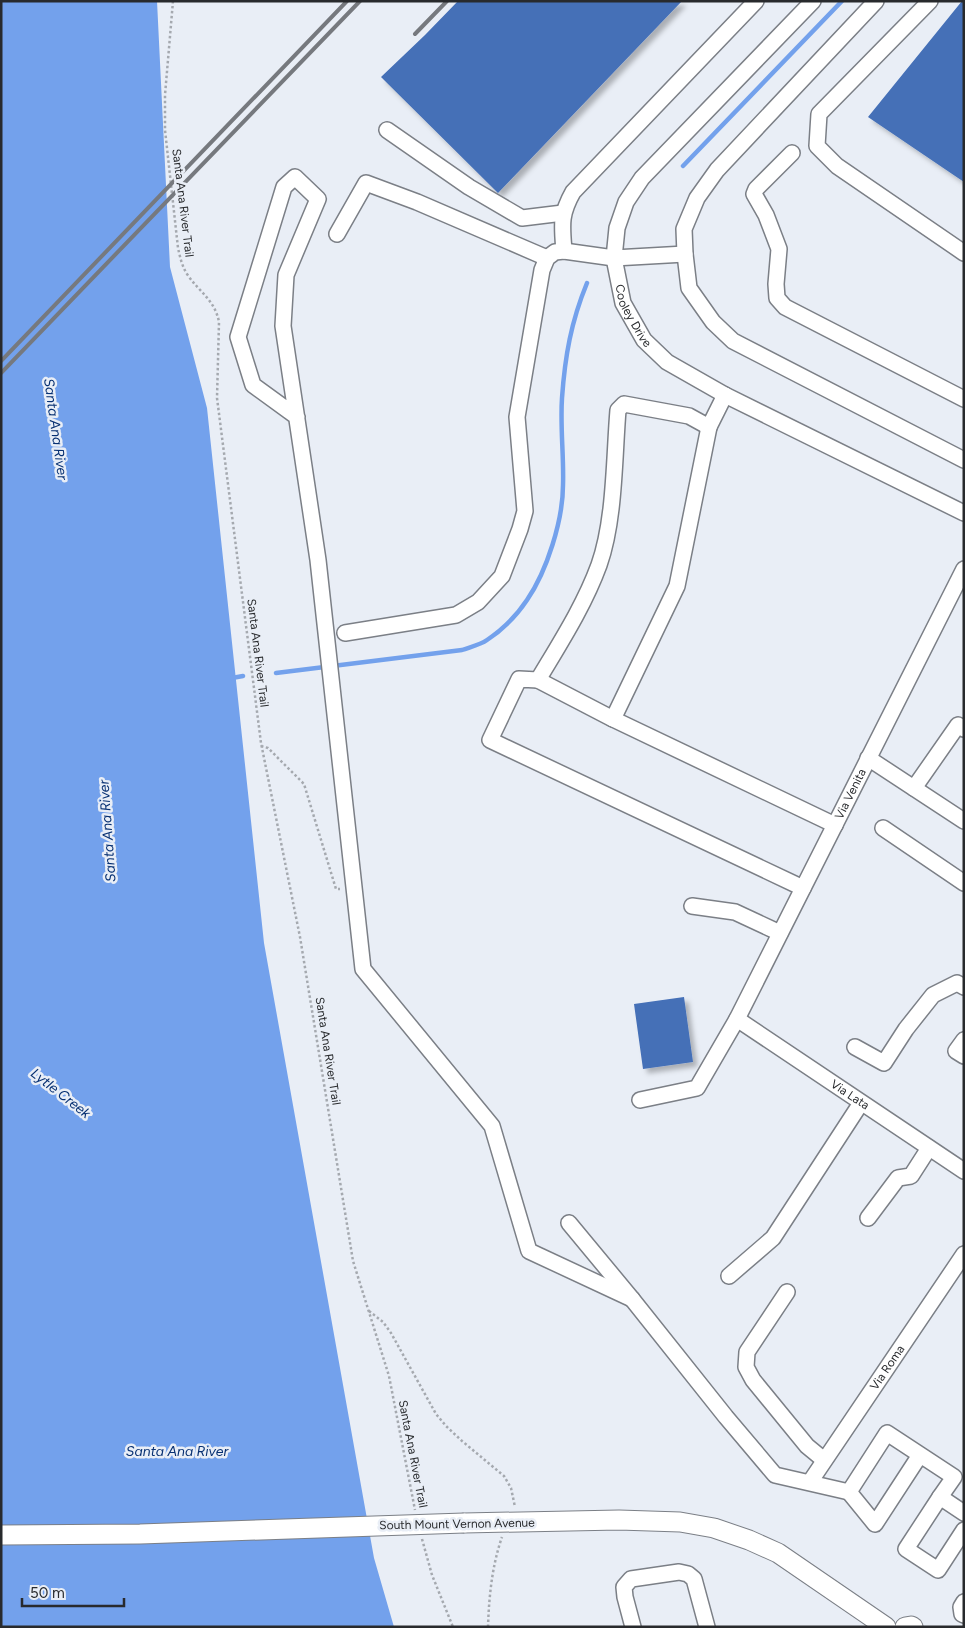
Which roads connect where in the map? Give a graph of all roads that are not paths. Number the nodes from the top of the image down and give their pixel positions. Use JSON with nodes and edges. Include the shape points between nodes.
{"nodes":[{"id":1,"x":756,"y":1,"type":"edge"},
{"id":2,"x":813,"y":1,"type":"edge"},
{"id":3,"x":876,"y":1,"type":"edge"},
{"id":4,"x":930,"y":1,"type":"edge"},
{"id":5,"x":387,"y":130,"type":"dead end"},
{"id":6,"x":792,"y":153,"type":"dead end"},
{"id":7,"x":563,"y":213,"type":"junction"},
{"id":8,"x":337,"y":234,"type":"dead end"},
{"id":9,"x":564,"y":251,"type":"junction"},
{"id":10,"x":964,"y":253,"type":"edge"},
{"id":11,"x":685,"y":254,"type":"junction"},
{"id":12,"x":547,"y":258,"type":"junction"},
{"id":13,"x":614,"y":258,"type":"junction"},
{"id":14,"x":725,"y":394,"type":"junction"},
{"id":15,"x":964,"y":399,"type":"edge"},
{"id":16,"x":297,"y":417,"type":"junction"},
{"id":17,"x":709,"y":427,"type":"junction"},
{"id":18,"x":964,"y":460,"type":"edge"},
{"id":19,"x":964,"y":513,"type":"edge"},
{"id":20,"x":964,"y":569,"type":"edge"},
{"id":21,"x":346,"y":633,"type":"dead end"},
{"id":22,"x":538,"y":680,"type":"junction"},
{"id":23,"x":613,"y":719,"type":"junction"},
{"id":24,"x":964,"y":730,"type":"edge"},
{"id":25,"x":868,"y":758,"type":"junction"},
{"id":26,"x":914,"y":788,"type":"junction"},
{"id":27,"x":964,"y":822,"type":"edge"},
{"id":28,"x":835,"y":825,"type":"junction"},
{"id":29,"x":883,"y":828,"type":"dead end"},
{"id":30,"x":964,"y":882,"type":"edge"},
{"id":31,"x":803,"y":888,"type":"junction"},
{"id":32,"x":692,"y":906,"type":"dead end"},
{"id":33,"x":780,"y":934,"type":"junction"},
{"id":34,"x":961,"y":981,"type":"edge"},
{"id":35,"x":737,"y":1019,"type":"junction"},
{"id":36,"x":964,"y":1040,"type":"edge"},
{"id":37,"x":855,"y":1047,"type":"dead end"},
{"id":38,"x":964,"y":1056,"type":"edge"},
{"id":39,"x":640,"y":1100,"type":"dead end"},
{"id":40,"x":862,"y":1103,"type":"junction"},
{"id":41,"x":930,"y":1148,"type":"junction"},
{"id":42,"x":964,"y":1171,"type":"edge"},
{"id":43,"x":868,"y":1218,"type":"dead end"},
{"id":44,"x":569,"y":1223,"type":"dead end"},
{"id":45,"x":964,"y":1254,"type":"edge"},
{"id":46,"x":729,"y":1276,"type":"dead end"},
{"id":47,"x":787,"y":1292,"type":"dead end"},
{"id":48,"x":632,"y":1299,"type":"junction"},
{"id":49,"x":920,"y":1454,"type":"junction"},
{"id":50,"x":824,"y":1460,"type":"junction"},
{"id":51,"x":810,"y":1482,"type":"junction"},
{"id":52,"x":849,"y":1492,"type":"junction"},
{"id":53,"x":940,"y":1497,"type":"junction"},
{"id":54,"x":964,"y":1513,"type":"edge"},
{"id":55,"x":964,"y":1530,"type":"edge"},
{"id":56,"x":1,"y":1536,"type":"edge"},
{"id":57,"x":964,"y":1602,"type":"edge"},
{"id":58,"x":964,"y":1615,"type":"edge"},
{"id":59,"x":633,"y":1627,"type":"edge"},
{"id":60,"x":707,"y":1627,"type":"edge"},
{"id":61,"x":886,"y":1627,"type":"edge"},
{"id":62,"x":905,"y":1627,"type":"edge"},
{"id":63,"x":913,"y":1627,"type":"edge"}],
"edges":[{"from":1,"to":7,"type":"street","via":[[573,192]]},
{"from":2,"to":13,"type":"street","name":"Cooley Drive","via":[[642,178],[626,202],[617,228]]},
{"from":3,"to":11,"type":"street","via":[[717,170],[697,198],[684,229]]},
{"from":4,"to":10,"type":"street","via":[[819,114],[817,146],[837,166]]},
{"from":5,"to":7,"type":"street","via":[[468,187],[522,218]]},
{"from":6,"to":15,"type":"street","via":[[754,194],[779,249],[777,298],[785,307]]},
{"from":7,"to":9,"type":"street"},
{"from":8,"to":12,"type":"street","via":[[366,182]]},
{"from":9,"to":12,"type":"street","via":[[555,252]]},
{"from":9,"to":13,"type":"street"},
{"from":11,"to":13,"type":"street"},
{"from":11,"to":18,"type":"street","via":[[690,288],[713,322],[732,341]]},
{"from":12,"to":21,"type":"street","via":[[542,270],[517,417],[525,511],[502,576],[478,602],[456,615]]},
{"from":13,"to":14,"type":"street","name":"Cooley Drive","via":[[622,303],[644,340],[667,362]]},
{"from":14,"to":17,"type":"street"},
{"from":14,"to":19,"type":"street","name":"Cooley Drive"},
{"from":16,"to":16,"type":"street","via":[[283,326],[286,275],[318,199],[295,177],[284,187],[238,337],[253,384]]},
{"from":16,"to":48,"type":"street","via":[[318,560],[363,969],[492,1126],[529,1251]]},
{"from":17,"to":22,"type":"street","via":[[689,416],[624,404],[618,410],[610,517],[599,564],[577,615]]},
{"from":17,"to":23,"type":"street","via":[[677,586]]},
{"from":20,"to":25,"type":"street","name":"Via Venita"},
{"from":22,"to":23,"type":"street"},
{"from":22,"to":31,"type":"street","via":[[520,679],[490,740]]},
{"from":23,"to":28,"type":"street"},
{"from":24,"to":26,"type":"street","via":[[958,725]]},
{"from":25,"to":26,"type":"street"},
{"from":25,"to":28,"type":"street","name":"Via Venita"},
{"from":26,"to":27,"type":"street"},
{"from":28,"to":31,"type":"street","name":"Via Venita"},
{"from":29,"to":30,"type":"street"},
{"from":31,"to":33,"type":"street","name":"Via Venita"},
{"from":32,"to":33,"type":"street","via":[[735,912]]},
{"from":33,"to":35,"type":"street","name":"Via Venita"},
{"from":34,"to":37,"type":"street","via":[[933,995],[884,1063]]},
{"from":35,"to":39,"type":"street","name":"Via Venita","via":[[697,1088]]},
{"from":35,"to":40,"type":"street","name":"Via Lata"},
{"from":36,"to":38,"type":"street","via":[[956,1051]]},
{"from":40,"to":41,"type":"street","name":"Via Lata"},
{"from":40,"to":46,"type":"street","via":[[773,1238]]},
{"from":41,"to":42,"type":"street","name":"Via Lata"},
{"from":41,"to":43,"type":"street","via":[[911,1176],[898,1178]]},
{"from":44,"to":48,"type":"street"},
{"from":45,"to":50,"type":"street","name":"Via Roma"},
{"from":47,"to":50,"type":"street","via":[[746,1352],[746,1366],[753,1380],[807,1446]]},
{"from":48,"to":51,"type":"street","via":[[775,1475]]},
{"from":49,"to":52,"type":"street","via":[[887,1433]]},
{"from":49,"to":52,"type":"street","via":[[875,1524]]},
{"from":49,"to":53,"type":"street","via":[[954,1476]]},
{"from":50,"to":51,"type":"street","name":"Via Roma"},
{"from":51,"to":52,"type":"street"},
{"from":53,"to":54,"type":"street"},
{"from":53,"to":55,"type":"street","via":[[906,1549],[938,1570]]},
{"from":56,"to":61,"type":"main road","name":"South Mount Vernon Avenue","bridge":true,"via":[[507,1522],[680,1522],[714,1528],[778,1553]]},
{"from":57,"to":58,"type":"street","via":[[961,1607]]},
{"from":59,"to":60,"type":"street","via":[[624,1587],[631,1579],[679,1572],[694,1579]]},
{"from":62,"to":63,"type":"main road"}]}
